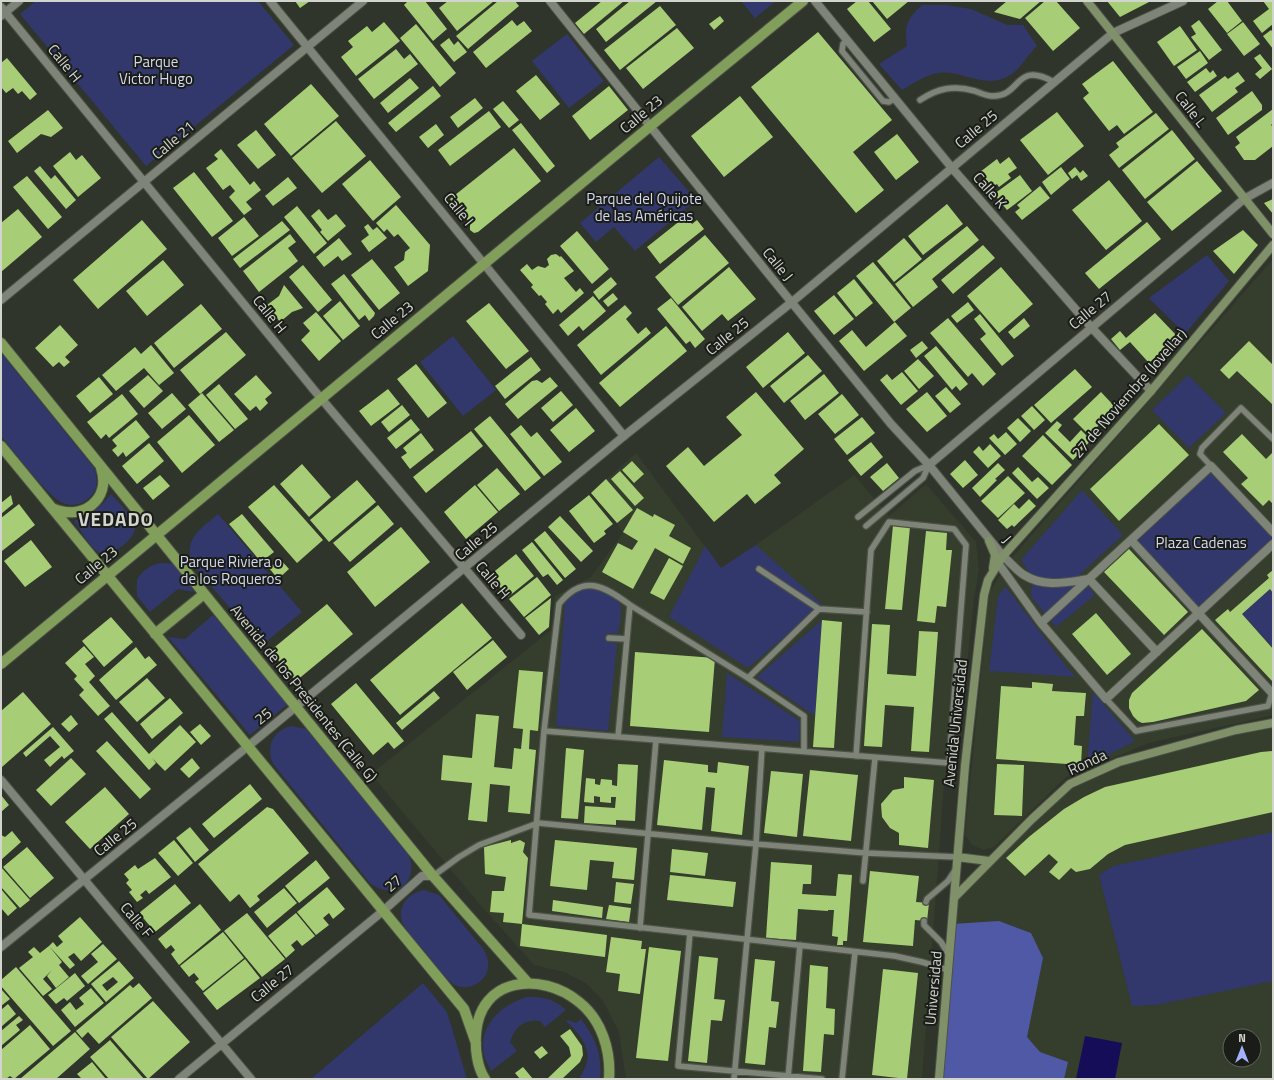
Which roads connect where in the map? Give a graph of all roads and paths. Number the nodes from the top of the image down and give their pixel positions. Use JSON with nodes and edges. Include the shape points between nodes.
{"nodes":[{"id":1,"x":19,"y":1,"type":"edge"},
{"id":2,"x":270,"y":1,"type":"edge"},
{"id":3,"x":363,"y":1,"type":"edge"},
{"id":4,"x":550,"y":1,"type":"edge"},
{"id":5,"x":803,"y":1,"type":"edge"},
{"id":6,"x":815,"y":1,"type":"edge"},
{"id":7,"x":1087,"y":1,"type":"edge"},
{"id":8,"x":1183,"y":1,"type":"edge"},
{"id":9,"x":2,"y":12,"type":"edge"},
{"id":10,"x":1113,"y":33,"type":"junction"},
{"id":11,"x":307,"y":47,"type":"junction"},
{"id":12,"x":1054,"y":82,"type":"junction"},
{"id":13,"x":920,"y":100,"type":"dead end"},
{"id":14,"x":651,"y":126,"type":"junction"},
{"id":15,"x":952,"y":168,"type":"junction"},
{"id":16,"x":144,"y":182,"type":"junction"},
{"id":17,"x":1273,"y":183,"type":"edge"},
{"id":18,"x":1244,"y":199,"type":"junction"},
{"id":19,"x":1273,"y":234,"type":"edge"},
{"id":20,"x":1273,"y":245,"type":"edge"},
{"id":21,"x":484,"y":263,"type":"junction"},
{"id":22,"x":1,"y":300,"type":"edge"},
{"id":23,"x":792,"y":302,"type":"junction"},
{"id":24,"x":1091,"y":328,"type":"junction"},
{"id":25,"x":1,"y":343,"type":"edge"},
{"id":26,"x":1151,"y":391,"type":"junction"},
{"id":27,"x":321,"y":398,"type":"junction"},
{"id":28,"x":624,"y":436,"type":"junction"},
{"id":29,"x":1273,"y":440,"type":"edge"},
{"id":30,"x":1,"y":446,"type":"edge"},
{"id":31,"x":100,"y":464,"type":"junction"},
{"id":32,"x":929,"y":465,"type":"junction"},
{"id":33,"x":1211,"y":466,"type":"junction"},
{"id":34,"x":50,"y":508,"type":"junction"},
{"id":35,"x":858,"y":517,"type":"dead end"},
{"id":36,"x":866,"y":526,"type":"dead end"},
{"id":37,"x":1273,"y":532,"type":"edge"},
{"id":38,"x":156,"y":535,"type":"junction"},
{"id":39,"x":1131,"y":540,"type":"junction"},
{"id":40,"x":989,"y":541,"type":"junction"},
{"id":41,"x":1273,"y":544,"type":"edge"},
{"id":42,"x":1001,"y":560,"type":"junction"},
{"id":43,"x":465,"y":568,"type":"junction"},
{"id":44,"x":759,"y":570,"type":"dead end"},
{"id":45,"x":107,"y":576,"type":"junction"},
{"id":46,"x":1089,"y":579,"type":"junction"},
{"id":47,"x":988,"y":580,"type":"junction"},
{"id":48,"x":204,"y":594,"type":"junction"},
{"id":49,"x":630,"y":605,"type":"junction"},
{"id":50,"x":819,"y":609,"type":"junction"},
{"id":51,"x":866,"y":612,"type":"junction"},
{"id":52,"x":1199,"y":613,"type":"junction"},
{"id":53,"x":1041,"y":623,"type":"junction"},
{"id":54,"x":155,"y":634,"type":"junction"},
{"id":55,"x":521,"y":635,"type":"dead end"},
{"id":56,"x":609,"y":638,"type":"dead end"},
{"id":57,"x":627,"y":639,"type":"junction"},
{"id":58,"x":1157,"y":652,"type":"junction"},
{"id":59,"x":1,"y":664,"type":"edge"},
{"id":60,"x":748,"y":678,"type":"junction"},
{"id":61,"x":1272,"y":693,"type":"edge"},
{"id":62,"x":1106,"y":699,"type":"junction"},
{"id":63,"x":296,"y":706,"type":"junction"},
{"id":64,"x":1273,"y":723,"type":"edge"},
{"id":65,"x":544,"y":731,"type":"junction"},
{"id":66,"x":618,"y":737,"type":"junction"},
{"id":67,"x":656,"y":740,"type":"junction"},
{"id":68,"x":247,"y":747,"type":"junction"},
{"id":69,"x":762,"y":748,"type":"junction"},
{"id":70,"x":804,"y":752,"type":"junction"},
{"id":71,"x":856,"y":756,"type":"junction"},
{"id":72,"x":875,"y":758,"type":"junction"},
{"id":73,"x":1,"y":780,"type":"edge"},
{"id":74,"x":538,"y":823,"type":"junction"},
{"id":75,"x":647,"y":834,"type":"junction"},
{"id":76,"x":958,"y":838,"type":"junction"},
{"id":77,"x":756,"y":844,"type":"junction"},
{"id":78,"x":866,"y":853,"type":"junction"},
{"id":79,"x":957,"y":857,"type":"junction"},
{"id":80,"x":974,"y":859,"type":"junction"},
{"id":81,"x":989,"y":861,"type":"junction"},
{"id":82,"x":425,"y":866,"type":"junction"},
{"id":83,"x":956,"y":869,"type":"junction"},
{"id":84,"x":422,"y":876,"type":"junction"},
{"id":85,"x":433,"y":876,"type":"junction"},
{"id":86,"x":85,"y":880,"type":"junction"},
{"id":87,"x":863,"y":881,"type":"dead end"},
{"id":88,"x":954,"y":898,"type":"junction"},
{"id":89,"x":926,"y":902,"type":"dead end"},
{"id":90,"x":383,"y":911,"type":"junction"},
{"id":91,"x":924,"y":921,"type":"dead end"},
{"id":92,"x":640,"y":928,"type":"junction"},
{"id":93,"x":690,"y":934,"type":"junction"},
{"id":94,"x":746,"y":940,"type":"junction"},
{"id":95,"x":800,"y":945,"type":"junction"},
{"id":96,"x":1,"y":947,"type":"edge"},
{"id":97,"x":855,"y":952,"type":"junction"},
{"id":98,"x":949,"y":956,"type":"junction"},
{"id":99,"x":948,"y":970,"type":"junction"},
{"id":100,"x":528,"y":983,"type":"junction"},
{"id":101,"x":221,"y":1043,"type":"junction"},
{"id":102,"x":476,"y":1043,"type":"junction"},
{"id":103,"x":735,"y":1071,"type":"junction"},
{"id":104,"x":788,"y":1077,"type":"edge"},
{"id":105,"x":179,"y":1079,"type":"edge"},
{"id":106,"x":251,"y":1079,"type":"edge"},
{"id":107,"x":485,"y":1079,"type":"edge"},
{"id":108,"x":609,"y":1079,"type":"edge"},
{"id":109,"x":734,"y":1079,"type":"edge"},
{"id":110,"x":822,"y":1079,"type":"edge"},
{"id":111,"x":842,"y":1079,"type":"edge"},
{"id":112,"x":939,"y":1079,"type":"edge"}],
"edges":[{"from":1,"to":9,"type":"street"},
{"from":2,"to":11,"type":"street","name":"Calle I"},
{"from":3,"to":11,"type":"street","name":"Calle 21"},
{"from":4,"to":14,"type":"street","name":"Calle J"},
{"from":5,"to":14,"type":"main road","name":"Calle 23"},
{"from":6,"to":15,"type":"street","name":"Calle K"},
{"from":7,"to":10,"type":"main road","name":"Calle L"},
{"from":8,"to":10,"type":"street","name":"Calle 25"},
{"from":9,"to":16,"type":"street","name":"Calle H"},
{"from":10,"to":12,"type":"street","name":"Calle 25"},
{"from":10,"to":18,"type":"main road","name":"Calle L"},
{"from":11,"to":16,"type":"street","name":"Calle 21"},
{"from":11,"to":21,"type":"street","name":"Calle I"},
{"from":12,"to":13,"type":"lane","via":[[1033,74],[1023,78],[1006,93],[992,97],[966,88],[947,87]]},
{"from":12,"to":15,"type":"street","name":"Calle 25"},
{"from":14,"to":21,"type":"main road","name":"Calle 23"},
{"from":14,"to":23,"type":"street","name":"Calle J"},
{"from":15,"to":23,"type":"street","name":"Calle 25"},
{"from":15,"to":24,"type":"street","name":"Calle K"},
{"from":16,"to":22,"type":"street","name":"Calle 21"},
{"from":16,"to":27,"type":"street","name":"Calle H"},
{"from":17,"to":18,"type":"street","name":"Calle 27"},
{"from":18,"to":19,"type":"main road","name":"Calle L"},
{"from":18,"to":24,"type":"street","name":"Calle 27"},
{"from":20,"to":26,"type":"main road","name":"27 de Noviembre (Jovellar)"},
{"from":21,"to":27,"type":"main road","name":"Calle 23"},
{"from":21,"to":28,"type":"street","name":"Calle I"},
{"from":23,"to":28,"type":"street","name":"Calle 25"},
{"from":23,"to":32,"type":"street","name":"Calle J","via":[[891,424]]},
{"from":24,"to":26,"type":"street","name":"Calle K"},
{"from":24,"to":32,"type":"street","name":"Calle 27"},
{"from":25,"to":31,"type":"main road","name":"Avenida de los Presidentes (Calle G)"},
{"from":26,"to":42,"type":"main road","name":"27 de Noviembre (Jovellar)"},
{"from":27,"to":38,"type":"main road","name":"Calle 23"},
{"from":27,"to":43,"type":"street","name":"Calle H"},
{"from":28,"to":43,"type":"street","name":"Calle 25"},
{"from":29,"to":33,"type":"lane","via":[[1241,408],[1202,448],[1200,454]]},
{"from":30,"to":34,"type":"main road"},
{"from":31,"to":34,"type":"main road","via":[[104,474],[103,486],[92,506],[72,514]]},
{"from":31,"to":38,"type":"main road","name":"Avenida de los Presidentes (Calle G)"},
{"from":32,"to":35,"type":"lane","name":"Calle 27","via":[[914,471]]},
{"from":32,"to":36,"type":"lane","name":"Calle 27","via":[[924,478]]},
{"from":32,"to":40,"type":"street","name":"Calle J"},
{"from":33,"to":37,"type":"street"},
{"from":33,"to":39,"type":"street"},
{"from":34,"to":45,"type":"main road"},
{"from":38,"to":45,"type":"main road","name":"Calle 23"},
{"from":38,"to":48,"type":"main road","name":"Avenida de los Presidentes (Calle G)"},
{"from":39,"to":46,"type":"street"},
{"from":39,"to":52,"type":"street"},
{"from":40,"to":42,"type":"street","name":"J"},
{"from":40,"to":47,"type":"main road","via":[[995,560]]},
{"from":41,"to":52,"type":"street"},
{"from":42,"to":46,"type":"street","via":[[1024,575],[1043,583]]},
{"from":42,"to":47,"type":"main road","name":"Avenida Universidad"},
{"from":42,"to":53,"type":"street"},
{"from":43,"to":55,"type":"street","name":"Calle H"},
{"from":43,"to":63,"type":"street","name":"Calle 25"},
{"from":44,"to":50,"type":"lane"},
{"from":45,"to":54,"type":"main road"},
{"from":45,"to":59,"type":"main road","name":"Calle 23"},
{"from":46,"to":53,"type":"street"},
{"from":46,"to":58,"type":"street"},
{"from":47,"to":76,"type":"main road","name":"Avenida Universidad","via":[[975,659]]},
{"from":48,"to":54,"type":"main road"},
{"from":48,"to":63,"type":"main road","name":"Avenida de los Presidentes (Calle G)"},
{"from":49,"to":57,"type":"lane"},
{"from":49,"to":60,"type":"lane"},
{"from":49,"to":65,"type":"lane","via":[[596,585],[581,585],[567,594],[559,604]]},
{"from":50,"to":51,"type":"lane"},
{"from":50,"to":60,"type":"lane"},
{"from":51,"to":71,"type":"lane"},
{"from":51,"to":72,"type":"lane","via":[[871,550],[889,522],[954,529],[966,545],[949,763]]},
{"from":52,"to":58,"type":"street"},
{"from":52,"to":61,"type":"street"},
{"from":53,"to":62,"type":"street"},
{"from":54,"to":68,"type":"main road"},
{"from":56,"to":57,"type":"lane"},
{"from":57,"to":66,"type":"lane"},
{"from":58,"to":62,"type":"street"},
{"from":60,"to":70,"type":"lane","via":[[804,716]]},
{"from":61,"to":62,"type":"lane","via":[[1268,706],[1136,731]]},
{"from":63,"to":68,"type":"street","name":"25"},
{"from":63,"to":82,"type":"main road","name":"Avenida de los Presidentes (Calle G)"},
{"from":64,"to":81,"type":"main road","name":"Ronda","via":[[1236,730],[1120,762],[1070,784]]},
{"from":65,"to":66,"type":"lane"},
{"from":65,"to":74,"type":"lane"},
{"from":66,"to":67,"type":"lane"},
{"from":67,"to":69,"type":"lane"},
{"from":67,"to":75,"type":"lane"},
{"from":68,"to":86,"type":"street","name":"Calle 25"},
{"from":68,"to":90,"type":"main road"},
{"from":69,"to":70,"type":"lane"},
{"from":69,"to":77,"type":"lane"},
{"from":70,"to":71,"type":"lane"},
{"from":71,"to":72,"type":"lane"},
{"from":72,"to":78,"type":"lane"},
{"from":73,"to":86,"type":"street","name":"Calle F"},
{"from":74,"to":75,"type":"lane"},
{"from":74,"to":85,"type":"lane","via":[[479,845],[459,856]]},
{"from":74,"to":92,"type":"lane","via":[[530,915]]},
{"from":75,"to":77,"type":"lane"},
{"from":75,"to":92,"type":"lane"},
{"from":76,"to":79,"type":"main road","name":"Avenida Universidad"},
{"from":76,"to":80,"type":"main road","via":[[962,850]]},
{"from":77,"to":78,"type":"lane"},
{"from":77,"to":94,"type":"lane"},
{"from":78,"to":79,"type":"lane"},
{"from":78,"to":87,"type":"lane"},
{"from":79,"to":80,"type":"main road"},
{"from":79,"to":83,"type":"main road","name":"Avenida Universidad"},
{"from":80,"to":81,"type":"main road"},
{"from":81,"to":88,"type":"main road","name":"Ronda"},
{"from":82,"to":84,"type":"street","name":"27"},
{"from":82,"to":85,"type":"main road","name":"Avenida de los Presidentes (Calle G)"},
{"from":83,"to":88,"type":"main road","name":"Avenida Universidad"},
{"from":83,"to":89,"type":"lane","via":[[948,881]]},
{"from":84,"to":85,"type":"street","name":"27"},
{"from":84,"to":90,"type":"street","name":"27"},
{"from":85,"to":100,"type":"main road","name":"Avenida de los Presidentes (Calle G)"},
{"from":86,"to":96,"type":"street","name":"Calle 25"},
{"from":86,"to":101,"type":"street","name":"Calle F"},
{"from":88,"to":98,"type":"main road","name":"Universidad"},
{"from":90,"to":101,"type":"street","name":"Calle 27"},
{"from":90,"to":102,"type":"main road","via":[[464,1009]]},
{"from":91,"to":98,"type":"lane","via":[[924,925],[941,942]]},
{"from":92,"to":93,"type":"lane"},
{"from":93,"to":94,"type":"lane"},
{"from":93,"to":103,"type":"lane","via":[[678,1066]]},
{"from":94,"to":95,"type":"lane"},
{"from":94,"to":103,"type":"lane"},
{"from":95,"to":97,"type":"lane"},
{"from":95,"to":104,"type":"lane"},
{"from":97,"to":99,"type":"lane","via":[[895,956]]},
{"from":97,"to":111,"type":"lane"},
{"from":98,"to":99,"type":"main road","name":"Universidad"},
{"from":99,"to":112,"type":"main road","name":"Universidad"},
{"from":100,"to":102,"type":"main road","via":[[508,987],[492,994],[478,1018]]},
{"from":100,"to":108,"type":"main road","via":[[560,991],[587,1010],[606,1044]]},
{"from":101,"to":105,"type":"street","name":"Calle 27"},
{"from":101,"to":106,"type":"street","name":"Calle F"},
{"from":102,"to":107,"type":"main road","via":[[477,1057]]},
{"from":103,"to":104,"type":"lane"},
{"from":103,"to":109,"type":"lane"},
{"from":104,"to":110,"type":"lane"}]}
